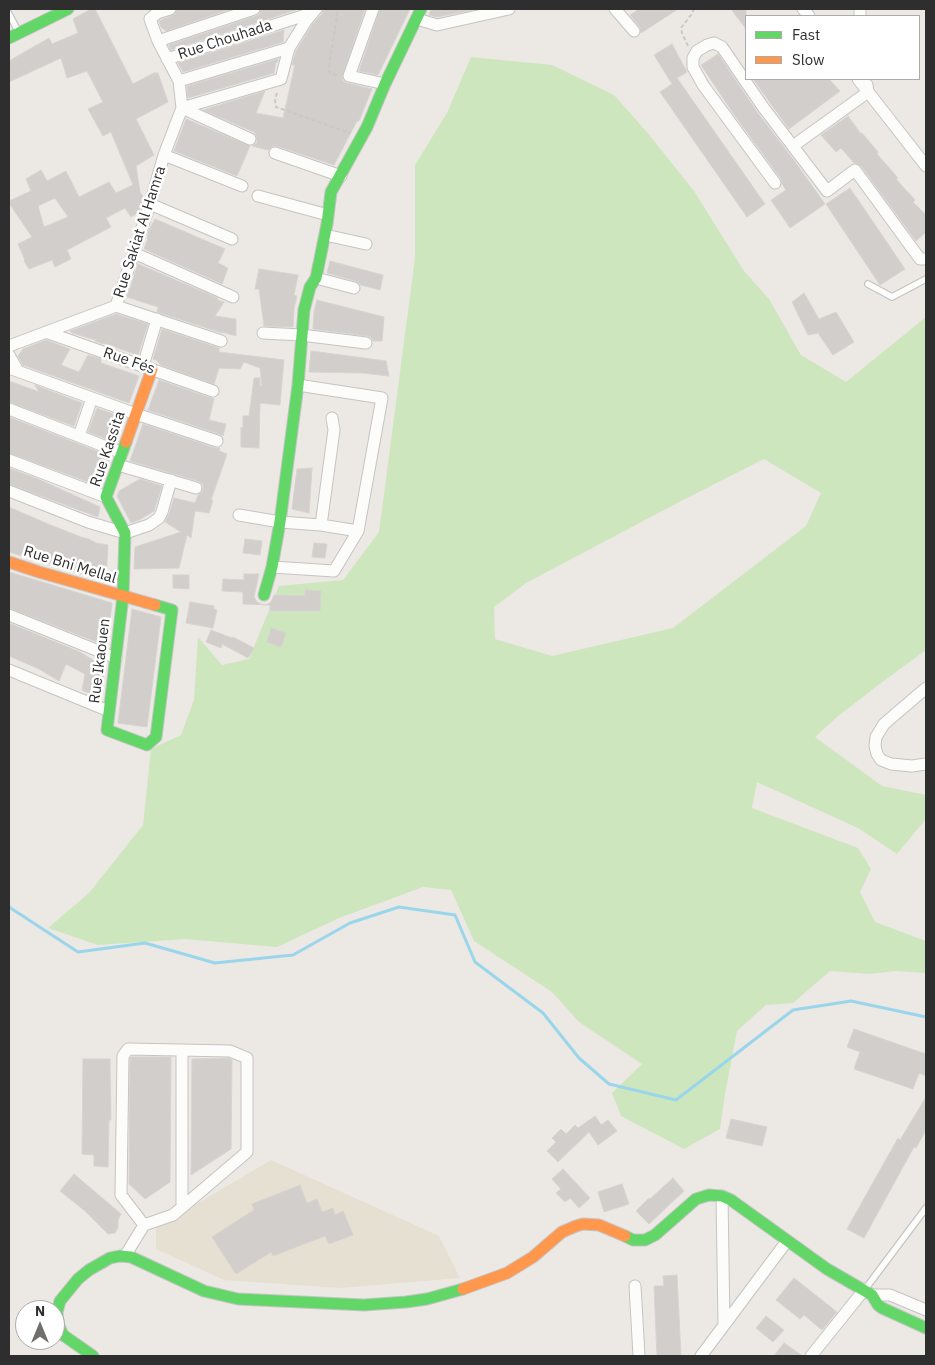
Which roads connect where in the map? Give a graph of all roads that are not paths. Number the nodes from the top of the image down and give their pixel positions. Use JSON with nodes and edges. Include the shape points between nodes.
{"nodes":[{"id":1,"x":49,"y":9,"type":"edge"},
{"id":2,"x":68,"y":9,"type":"edge"},
{"id":3,"x":170,"y":9,"type":"edge"},
{"id":4,"x":254,"y":9,"type":"edge"},
{"id":5,"x":373,"y":9,"type":"edge"},
{"id":6,"x":509,"y":9,"type":"edge"},
{"id":7,"x":615,"y":9,"type":"edge"},
{"id":8,"x":314,"y":11,"type":"edge"},
{"id":9,"x":9,"y":14,"type":"edge"},
{"id":10,"x":419,"y":14,"type":"edge"},
{"id":11,"x":13,"y":31,"type":"edge"},
{"id":12,"x":634,"y":31,"type":"dead end"},
{"id":13,"x":158,"y":41,"type":"junction"},
{"id":14,"x":289,"y":48,"type":"junction"},
{"id":15,"x":167,"y":59,"type":"junction"},
{"id":16,"x":859,"y":80,"type":"edge"},
{"id":17,"x":867,"y":80,"type":"edge"},
{"id":18,"x":179,"y":81,"type":"junction"},
{"id":19,"x":386,"y":84,"type":"junction"},
{"id":20,"x":868,"y":92,"type":"junction"},
{"id":21,"x":182,"y":108,"type":"junction"},
{"id":22,"x":250,"y":138,"type":"dead end"},
{"id":23,"x":793,"y":146,"type":"junction"},
{"id":24,"x":275,"y":153,"type":"dead end"},
{"id":25,"x":164,"y":155,"type":"junction"},
{"id":26,"x":926,"y":166,"type":"edge"},
{"id":27,"x":341,"y":176,"type":"junction"},
{"id":28,"x":775,"y":184,"type":"dead end"},
{"id":29,"x":242,"y":186,"type":"dead end"},
{"id":30,"x":258,"y":196,"type":"dead end"},
{"id":31,"x":150,"y":204,"type":"junction"},
{"id":32,"x":328,"y":216,"type":"junction"},
{"id":33,"x":325,"y":235,"type":"junction"},
{"id":34,"x":232,"y":239,"type":"dead end"},
{"id":35,"x":366,"y":244,"type":"dead end"},
{"id":36,"x":134,"y":253,"type":"junction"},
{"id":37,"x":926,"y":259,"type":"edge"},
{"id":38,"x":316,"y":278,"type":"junction"},
{"id":39,"x":926,"y":279,"type":"edge"},
{"id":40,"x":868,"y":284,"type":"dead end"},
{"id":41,"x":354,"y":288,"type":"dead end"},
{"id":42,"x":233,"y":297,"type":"dead end"},
{"id":43,"x":116,"y":306,"type":"junction"},
{"id":44,"x":157,"y":319,"type":"junction"},
{"id":45,"x":46,"y":332,"type":"junction"},
{"id":46,"x":263,"y":333,"type":"dead end"},
{"id":47,"x":301,"y":335,"type":"junction"},
{"id":48,"x":221,"y":340,"type":"dead end"},
{"id":49,"x":366,"y":343,"type":"dead end"},
{"id":50,"x":9,"y":346,"type":"edge"},
{"id":51,"x":9,"y":356,"type":"edge"},
{"id":52,"x":147,"y":367,"type":"junction"},
{"id":53,"x":13,"y":369,"type":"edge"},
{"id":54,"x":298,"y":385,"type":"junction"},
{"id":55,"x":213,"y":391,"type":"dead end"},
{"id":56,"x":92,"y":398,"type":"junction"},
{"id":57,"x":9,"y":410,"type":"edge"},
{"id":58,"x":136,"y":414,"type":"junction"},
{"id":59,"x":332,"y":418,"type":"dead end"},
{"id":60,"x":79,"y":436,"type":"junction"},
{"id":61,"x":218,"y":441,"type":"dead end"},
{"id":62,"x":122,"y":453,"type":"junction"},
{"id":63,"x":9,"y":460,"type":"edge"},
{"id":64,"x":118,"y":465,"type":"junction"},
{"id":65,"x":171,"y":480,"type":"junction"},
{"id":66,"x":196,"y":488,"type":"dead end"},
{"id":67,"x":9,"y":492,"type":"edge"},
{"id":68,"x":106,"y":497,"type":"junction"},
{"id":69,"x":239,"y":515,"type":"dead end"},
{"id":70,"x":280,"y":522,"type":"junction"},
{"id":71,"x":320,"y":524,"type":"junction"},
{"id":72,"x":358,"y":531,"type":"junction"},
{"id":73,"x":125,"y":533,"type":"junction"},
{"id":74,"x":9,"y":562,"type":"edge"},
{"id":75,"x":272,"y":567,"type":"junction"},
{"id":76,"x":264,"y":595,"type":"dead end"},
{"id":77,"x":123,"y":596,"type":"junction"},
{"id":78,"x":9,"y":616,"type":"edge"},
{"id":79,"x":116,"y":658,"type":"junction"},
{"id":80,"x":9,"y":670,"type":"edge"},
{"id":81,"x":926,"y":688,"type":"edge"},
{"id":82,"x":109,"y":711,"type":"junction"},
{"id":83,"x":107,"y":730,"type":"joint"},
{"id":84,"x":926,"y":764,"type":"edge"},
{"id":85,"x":182,"y":1050,"type":"junction"},
{"id":86,"x":722,"y":1196,"type":"junction"},
{"id":87,"x":182,"y":1207,"type":"junction"},
{"id":88,"x":926,"y":1208,"type":"edge"},
{"id":89,"x":144,"y":1225,"type":"junction"},
{"id":90,"x":787,"y":1241,"type":"junction"},
{"id":91,"x":125,"y":1256,"type":"junction"},
{"id":92,"x":635,"y":1286,"type":"dead end"},
{"id":93,"x":868,"y":1292,"type":"junction"},
{"id":94,"x":926,"y":1310,"type":"edge"},
{"id":95,"x":724,"y":1325,"type":"junction"},
{"id":96,"x":926,"y":1328,"type":"edge"},
{"id":97,"x":93,"y":1356,"type":"edge"},
{"id":98,"x":640,"y":1356,"type":"edge"},
{"id":99,"x":701,"y":1356,"type":"edge"},
{"id":100,"x":811,"y":1356,"type":"edge"}],
"edges":[{"from":1,"to":11,"type":"street"},
{"from":2,"to":11,"type":"street"},
{"from":3,"to":13,"type":"street","via":[[156,13],[150,19]]},
{"from":4,"to":13,"type":"street"},
{"from":5,"to":19,"type":"street","via":[[349,76]]},
{"from":6,"to":10,"type":"street","via":[[437,25]]},
{"from":7,"to":12,"type":"street"},
{"from":8,"to":14,"type":"street"},
{"from":8,"to":15,"type":"street","name":"Rue Chouhada"},
{"from":9,"to":11,"type":"lane"},
{"from":10,"to":19,"type":"street"},
{"from":13,"to":15,"type":"street"},
{"from":14,"to":18,"type":"street"},
{"from":14,"to":21,"type":"street","via":[[281,79]]},
{"from":15,"to":18,"type":"street"},
{"from":16,"to":20,"type":"street"},
{"from":17,"to":20,"type":"street"},
{"from":18,"to":21,"type":"street"},
{"from":19,"to":27,"type":"street"},
{"from":20,"to":23,"type":"street"},
{"from":20,"to":26,"type":"street"},
{"from":21,"to":22,"type":"street"},
{"from":21,"to":25,"type":"street","name":"Rue Sakiat Al Hamra"},
{"from":23,"to":28,"type":"street","via":[[722,47],[714,43],[698,51],[693,58],[694,66],[703,85]]},
{"from":23,"to":37,"type":"street","via":[[827,191],[855,170],[920,259]]},
{"from":24,"to":27,"type":"street"},
{"from":25,"to":29,"type":"street"},
{"from":25,"to":31,"type":"street","name":"Rue Sakiat Al Hamra"},
{"from":27,"to":32,"type":"street","via":[[331,192]]},
{"from":30,"to":32,"type":"street"},
{"from":31,"to":34,"type":"street"},
{"from":31,"to":36,"type":"street","name":"Rue Sakiat Al Hamra"},
{"from":32,"to":33,"type":"street"},
{"from":33,"to":35,"type":"street"},
{"from":33,"to":38,"type":"street"},
{"from":36,"to":42,"type":"street"},
{"from":36,"to":43,"type":"street","name":"Rue Sakiat Al Hamra"},
{"from":38,"to":41,"type":"street"},
{"from":38,"to":47,"type":"street","via":[[306,300]]},
{"from":39,"to":40,"type":"lane","via":[[892,297]]},
{"from":43,"to":44,"type":"street"},
{"from":43,"to":45,"type":"street","name":"Rue Sakiat Al Hamra"},
{"from":44,"to":48,"type":"street"},
{"from":44,"to":52,"type":"street"},
{"from":45,"to":50,"type":"street","name":"Rue Sakiat Al Hamra"},
{"from":45,"to":52,"type":"street","name":"Rue Fés"},
{"from":46,"to":47,"type":"street"},
{"from":47,"to":49,"type":"street"},
{"from":47,"to":54,"type":"street"},
{"from":51,"to":53,"type":"street"},
{"from":52,"to":55,"type":"street","name":"Rue Fés"},
{"from":52,"to":58,"type":"street","name":"Rue Kassita"},
{"from":53,"to":56,"type":"street"},
{"from":54,"to":70,"type":"street"},
{"from":54,"to":72,"type":"street","via":[[382,398]]},
{"from":56,"to":58,"type":"street"},
{"from":56,"to":60,"type":"street"},
{"from":57,"to":60,"type":"street"},
{"from":58,"to":61,"type":"street"},
{"from":58,"to":62,"type":"street","name":"Rue Kassita"},
{"from":59,"to":71,"type":"street","via":[[334,430]]},
{"from":60,"to":62,"type":"street"},
{"from":62,"to":64,"type":"street","name":"Rue Kassita"},
{"from":63,"to":68,"type":"street"},
{"from":64,"to":65,"type":"street"},
{"from":64,"to":68,"type":"street","name":"Rue Kassita"},
{"from":65,"to":66,"type":"street"},
{"from":65,"to":73,"type":"street","via":[[159,518]]},
{"from":67,"to":73,"type":"street"},
{"from":68,"to":73,"type":"street","name":"Rue Kassita"},
{"from":69,"to":70,"type":"street"},
{"from":70,"to":71,"type":"street"},
{"from":70,"to":75,"type":"street"},
{"from":71,"to":72,"type":"street"},
{"from":72,"to":75,"type":"street","via":[[334,571]]},
{"from":73,"to":77,"type":"street","name":"Rue Kassita"},
{"from":74,"to":77,"type":"street","name":"Rue Bni Mellal"},
{"from":75,"to":76,"type":"street"},
{"from":77,"to":79,"type":"street","name":"Rue Ikaouen"},
{"from":77,"to":83,"type":"street","name":"Rue Bni Mellal","via":[[172,610],[156,737],[147,745]]},
{"from":78,"to":79,"type":"street"},
{"from":79,"to":82,"type":"street","name":"Rue Ikaouen"},
{"from":80,"to":82,"type":"street"},
{"from":81,"to":84,"type":"street","via":[[884,724],[875,746],[881,760],[891,764]]},
{"from":82,"to":83,"type":"street","name":"Rue Ikaouen"},
{"from":85,"to":87,"type":"street"},
{"from":85,"to":87,"type":"street","via":[[230,1051],[247,1058],[247,1152]]},
{"from":85,"to":89,"type":"street","via":[[128,1049],[123,1056],[121,1195]]},
{"from":86,"to":90,"type":"street"},
{"from":86,"to":91,"type":"street","via":[[708,1195],[696,1199],[645,1240],[633,1240],[599,1225],[583,1224],[562,1232],[533,1257],[507,1273],[448,1294],[399,1303],[364,1305],[238,1299],[204,1290]]},
{"from":86,"to":95,"type":"street"},
{"from":87,"to":89,"type":"street","via":[[173,1215]]},
{"from":88,"to":93,"type":"lane"},
{"from":89,"to":91,"type":"street"},
{"from":90,"to":93,"type":"street"},
{"from":90,"to":95,"type":"street"},
{"from":91,"to":97,"type":"street","via":[[110,1258],[89,1270],[58,1306],[58,1324],[63,1334]]},
{"from":92,"to":98,"type":"street"},
{"from":93,"to":94,"type":"street","via":[[890,1295]]},
{"from":93,"to":96,"type":"street","via":[[882,1308]]},
{"from":93,"to":100,"type":"street"},
{"from":95,"to":99,"type":"street"}]}
